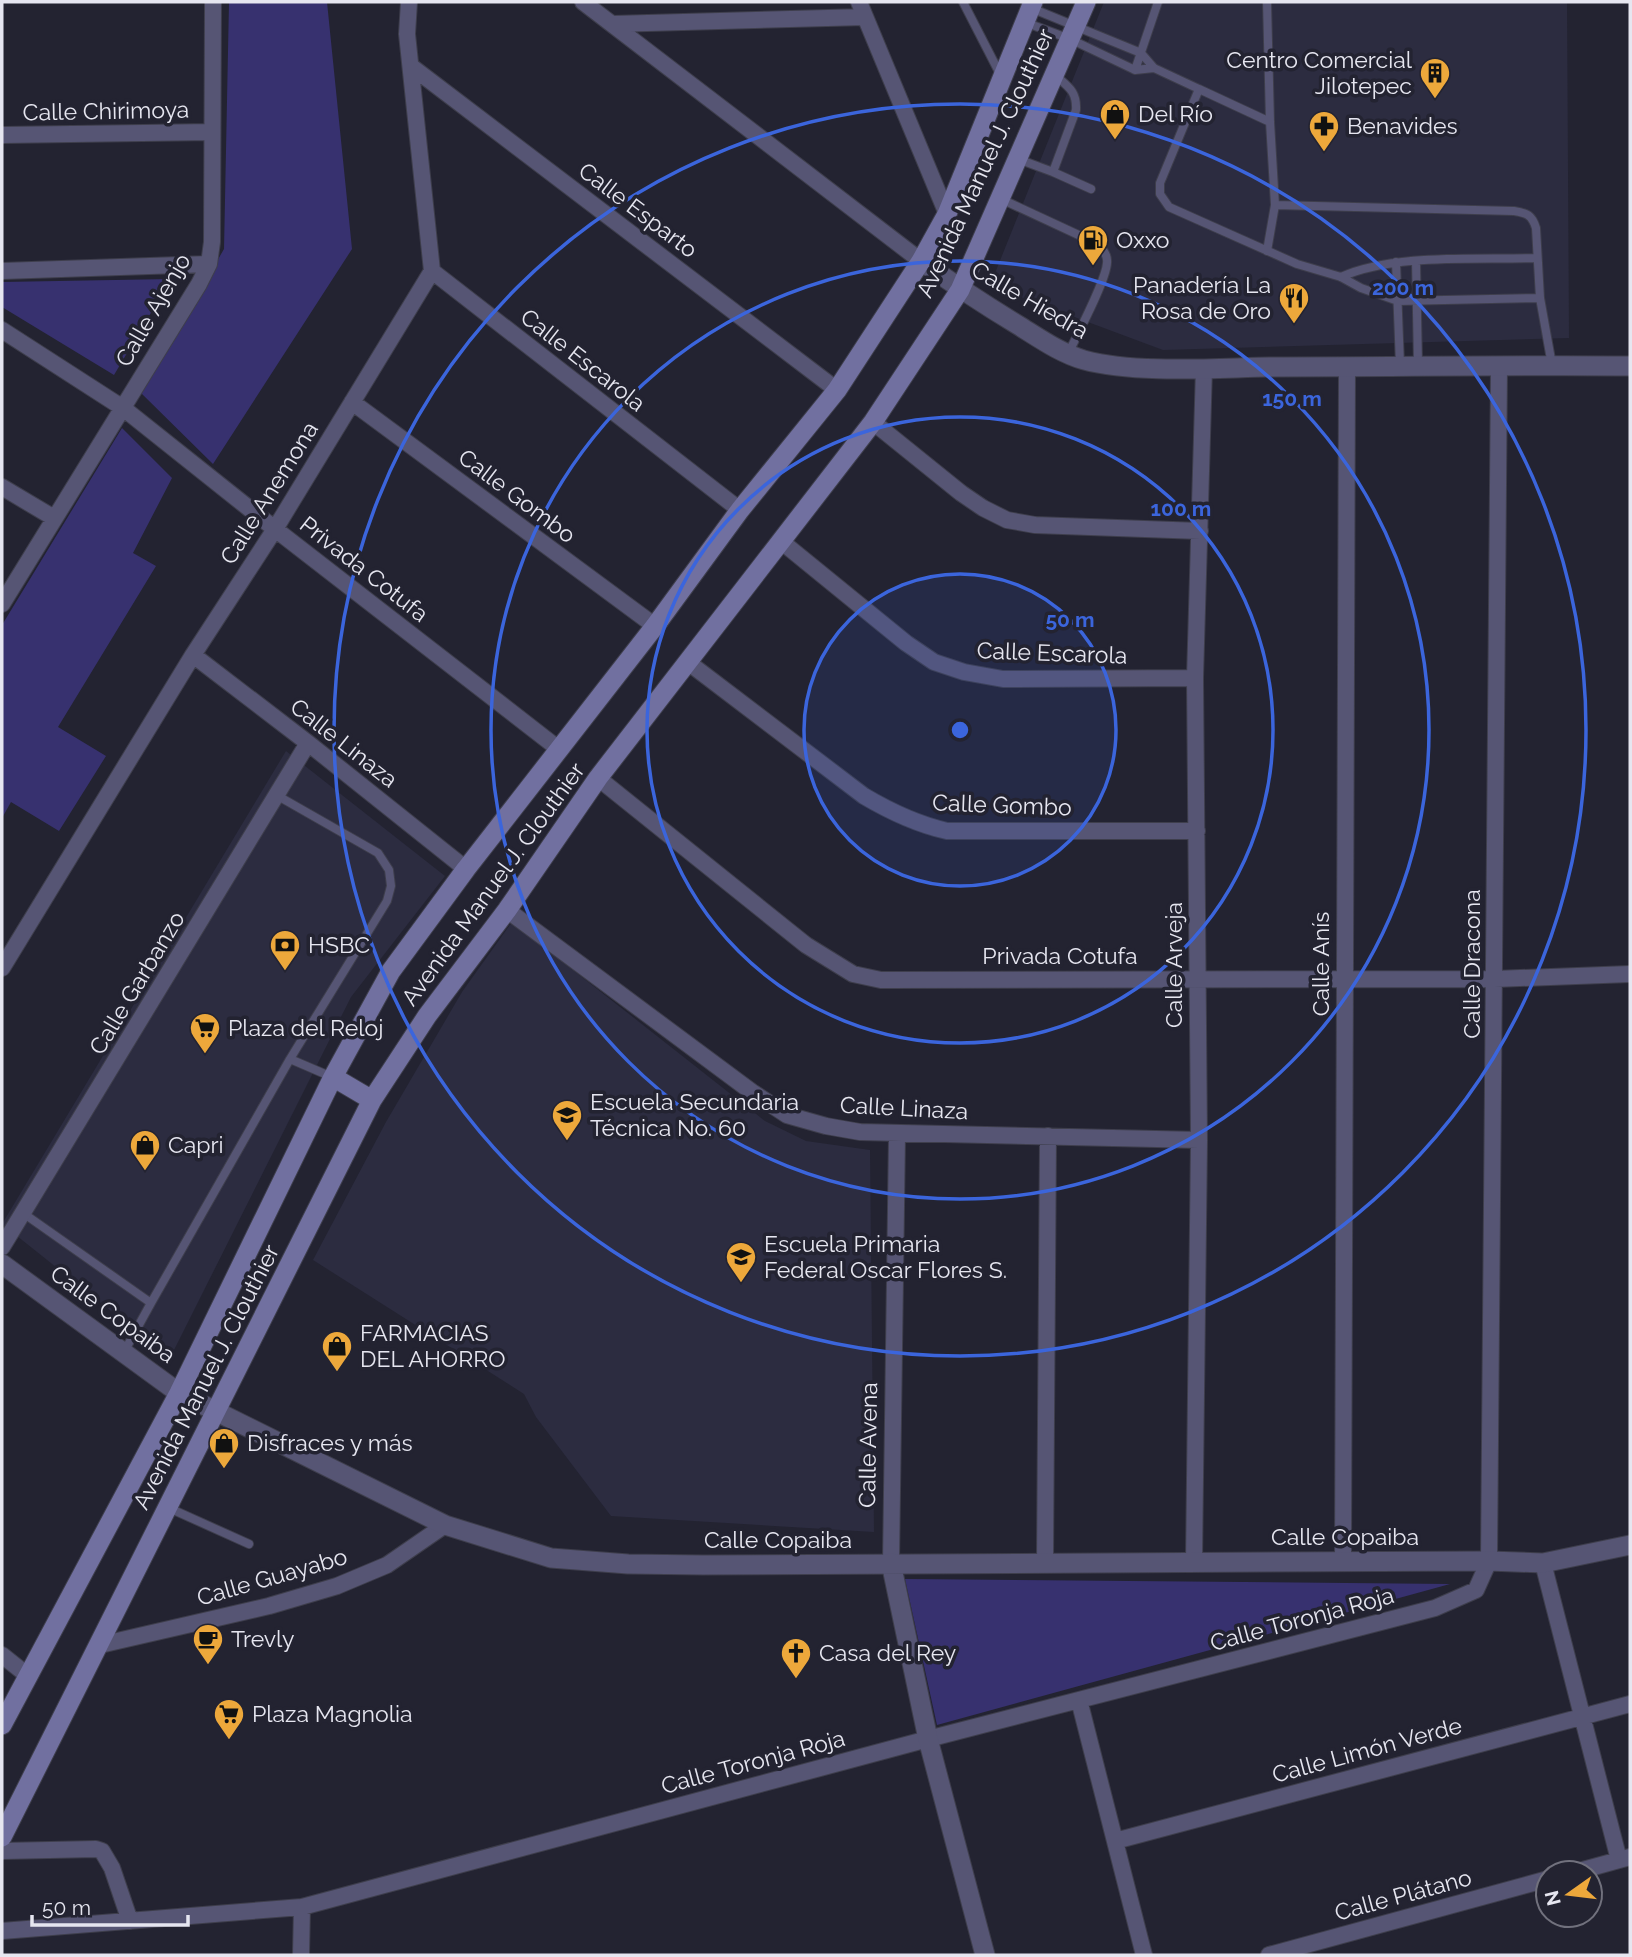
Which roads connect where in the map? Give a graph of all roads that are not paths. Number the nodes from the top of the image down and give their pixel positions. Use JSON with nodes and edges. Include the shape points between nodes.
{"nodes":[{"id":1,"x":213,"y":2,"type":"edge"},
{"id":2,"x":409,"y":2,"type":"edge"},
{"id":3,"x":583,"y":2,"type":"edge"},
{"id":4,"x":964,"y":2,"type":"edge"},
{"id":5,"x":1086,"y":2,"type":"edge"},
{"id":6,"x":1158,"y":2,"type":"edge"},
{"id":7,"x":1267,"y":2,"type":"edge"},
{"id":8,"x":862,"y":9,"type":"edge"},
{"id":9,"x":1029,"y":11,"type":"edge"},
{"id":10,"x":612,"y":24,"type":"junction"},
{"id":11,"x":1072,"y":32,"type":"junction"},
{"id":12,"x":1141,"y":53,"type":"junction"},
{"id":13,"x":412,"y":67,"type":"junction"},
{"id":14,"x":1154,"y":68,"type":"junction"},
{"id":15,"x":1135,"y":71,"type":"junction"},
{"id":16,"x":1054,"y":74,"type":"junction"},
{"id":17,"x":1002,"y":77,"type":"junction"},
{"id":18,"x":1199,"y":89,"type":"junction"},
{"id":19,"x":1270,"y":122,"type":"junction"},
{"id":20,"x":212,"y":132,"type":"junction"},
{"id":21,"x":2,"y":135,"type":"edge"},
{"id":22,"x":1017,"y":159,"type":"junction"},
{"id":23,"x":1053,"y":172,"type":"junction"},
{"id":24,"x":1091,"y":189,"type":"dead end"},
{"id":25,"x":1000,"y":199,"type":"junction"},
{"id":26,"x":1275,"y":205,"type":"junction"},
{"id":27,"x":947,"y":214,"type":"junction"},
{"id":28,"x":1267,"y":251,"type":"junction"},
{"id":29,"x":1537,"y":258,"type":"junction"},
{"id":30,"x":921,"y":261,"type":"junction"},
{"id":31,"x":1416,"y":261,"type":"junction"},
{"id":32,"x":1396,"y":262,"type":"junction"},
{"id":33,"x":209,"y":264,"type":"junction"},
{"id":34,"x":2,"y":271,"type":"edge"},
{"id":35,"x":432,"y":271,"type":"junction"},
{"id":36,"x":1341,"y":277,"type":"junction"},
{"id":37,"x":960,"y":289,"type":"junction"},
{"id":38,"x":1540,"y":298,"type":"junction"},
{"id":39,"x":1417,"y":300,"type":"junction"},
{"id":40,"x":1398,"y":301,"type":"junction"},
{"id":41,"x":2,"y":330,"type":"edge"},
{"id":42,"x":1068,"y":354,"type":"junction"},
{"id":43,"x":1409,"y":365,"type":"junction"},
{"id":44,"x":1552,"y":365,"type":"junction"},
{"id":45,"x":1499,"y":366,"type":"junction"},
{"id":46,"x":1630,"y":366,"type":"edge"},
{"id":47,"x":1347,"y":367,"type":"junction"},
{"id":48,"x":1204,"y":368,"type":"junction"},
{"id":49,"x":837,"y":390,"type":"junction"},
{"id":50,"x":352,"y":402,"type":"junction"},
{"id":51,"x":123,"y":408,"type":"junction"},
{"id":52,"x":873,"y":422,"type":"junction"},
{"id":53,"x":2,"y":487,"type":"edge"},
{"id":54,"x":740,"y":510,"type":"junction"},
{"id":55,"x":54,"y":518,"type":"junction"},
{"id":56,"x":275,"y":529,"type":"junction"},
{"id":57,"x":1199,"y":531,"type":"junction"},
{"id":58,"x":782,"y":542,"type":"junction"},
{"id":59,"x":2,"y":604,"type":"edge"},
{"id":60,"x":654,"y":626,"type":"junction"},
{"id":61,"x":193,"y":656,"type":"junction"},
{"id":62,"x":690,"y":663,"type":"junction"},
{"id":63,"x":1195,"y":678,"type":"junction"},
{"id":64,"x":308,"y":743,"type":"junction"},
{"id":65,"x":560,"y":750,"type":"junction"},
{"id":66,"x":598,"y":778,"type":"junction"},
{"id":67,"x":278,"y":796,"type":"junction"},
{"id":68,"x":1197,"y":831,"type":"junction"},
{"id":69,"x":466,"y":869,"type":"junction"},
{"id":70,"x":507,"y":910,"type":"junction"},
{"id":71,"x":2,"y":968,"type":"edge"},
{"id":72,"x":1630,"y":974,"type":"edge"},
{"id":73,"x":1197,"y":979,"type":"junction"},
{"id":74,"x":1495,"y":979,"type":"junction"},
{"id":75,"x":1344,"y":980,"type":"junction"},
{"id":76,"x":290,"y":1059,"type":"junction"},
{"id":77,"x":332,"y":1077,"type":"junction"},
{"id":78,"x":372,"y":1100,"type":"junction"},
{"id":79,"x":897,"y":1135,"type":"junction"},
{"id":80,"x":1048,"y":1136,"type":"junction"},
{"id":81,"x":1199,"y":1140,"type":"junction"},
{"id":82,"x":23,"y":1213,"type":"junction"},
{"id":83,"x":2,"y":1247,"type":"edge"},
{"id":84,"x":2,"y":1264,"type":"edge"},
{"id":85,"x":151,"y":1303,"type":"junction"},
{"id":86,"x":124,"y":1353,"type":"junction"},
{"id":87,"x":179,"y":1393,"type":"junction"},
{"id":88,"x":216,"y":1411,"type":"junction"},
{"id":89,"x":168,"y":1508,"type":"junction"},
{"id":90,"x":445,"y":1525,"type":"junction"},
{"id":91,"x":249,"y":1544,"type":"dead end"},
{"id":92,"x":1630,"y":1545,"type":"edge"},
{"id":93,"x":1489,"y":1561,"type":"junction"},
{"id":94,"x":1343,"y":1562,"type":"junction"},
{"id":95,"x":891,"y":1563,"type":"junction"},
{"id":96,"x":1045,"y":1563,"type":"junction"},
{"id":97,"x":1194,"y":1563,"type":"junction"},
{"id":98,"x":1543,"y":1563,"type":"junction"},
{"id":99,"x":100,"y":1645,"type":"junction"},
{"id":100,"x":2,"y":1655,"type":"edge"},
{"id":101,"x":27,"y":1675,"type":"junction"},
{"id":102,"x":1079,"y":1700,"type":"junction"},
{"id":103,"x":1630,"y":1704,"type":"edge"},
{"id":104,"x":1583,"y":1716,"type":"junction"},
{"id":105,"x":2,"y":1725,"type":"edge"},
{"id":106,"x":928,"y":1739,"type":"junction"},
{"id":107,"x":2,"y":1837,"type":"edge"},
{"id":108,"x":1115,"y":1841,"type":"junction"},
{"id":109,"x":2,"y":1851,"type":"edge"},
{"id":110,"x":1625,"y":1859,"type":"edge"},
{"id":111,"x":1604,"y":1865,"type":"edge"},
{"id":112,"x":1534,"y":1884,"type":"edge"},
{"id":113,"x":302,"y":1907,"type":"junction"},
{"id":114,"x":130,"y":1921,"type":"junction"},
{"id":115,"x":2,"y":1931,"type":"edge"},
{"id":116,"x":301,"y":1955,"type":"edge"},
{"id":117,"x":985,"y":1955,"type":"edge"},
{"id":118,"x":1144,"y":1955,"type":"edge"},
{"id":119,"x":1269,"y":1955,"type":"edge"}],
"edges":[{"from":1,"to":20,"type":"street","name":"Calle Ajenjo"},
{"from":2,"to":13,"type":"street"},
{"from":3,"to":10,"type":"street","name":"Calle Hiedra"},
{"from":4,"to":17,"type":"lane"},
{"from":5,"to":11,"type":"main road","name":"Avenida Manuel J. Clouthier"},
{"from":6,"to":12,"type":"lane"},
{"from":7,"to":19,"type":"lane"},
{"from":8,"to":10,"type":"street"},
{"from":8,"to":27,"type":"street"},
{"from":9,"to":11,"type":"lane"},
{"from":9,"to":11,"type":"lane"},
{"from":9,"to":17,"type":"main road","name":"Avenida Manuel J. Clouthier"},
{"from":10,"to":30,"type":"street","name":"Calle Hiedra"},
{"from":11,"to":12,"type":"lane"},
{"from":11,"to":15,"type":"lane"},
{"from":11,"to":16,"type":"main road","name":"Avenida Manuel J. Clouthier"},
{"from":12,"to":14,"type":"lane"},
{"from":12,"to":15,"type":"lane"},
{"from":13,"to":35,"type":"street"},
{"from":13,"to":49,"type":"street","name":"Calle Esparto"},
{"from":14,"to":15,"type":"lane"},
{"from":14,"to":18,"type":"lane"},
{"from":16,"to":22,"type":"main road","name":"Avenida Manuel J. Clouthier"},
{"from":16,"to":23,"type":"lane","via":[[1073,90],[1076,110]]},
{"from":17,"to":27,"type":"main road","name":"Avenida Manuel J. Clouthier"},
{"from":18,"to":19,"type":"lane"},
{"from":18,"to":28,"type":"lane","via":[[1160,183],[1163,201]]},
{"from":19,"to":26,"type":"lane"},
{"from":20,"to":21,"type":"street","name":"Calle Chirimoya"},
{"from":20,"to":33,"type":"street","name":"Calle Ajenjo"},
{"from":22,"to":23,"type":"lane"},
{"from":22,"to":25,"type":"main road","name":"Avenida Manuel J. Clouthier"},
{"from":23,"to":24,"type":"lane"},
{"from":25,"to":37,"type":"main road","name":"Avenida Manuel J. Clouthier"},
{"from":25,"to":42,"type":"lane","via":[[1098,244],[1105,253],[1103,277]]},
{"from":26,"to":28,"type":"lane"},
{"from":26,"to":29,"type":"lane","via":[[1514,211],[1533,218]]},
{"from":27,"to":30,"type":"main road","name":"Avenida Manuel J. Clouthier"},
{"from":28,"to":36,"type":"lane"},
{"from":29,"to":31,"type":"lane"},
{"from":29,"to":38,"type":"lane"},
{"from":30,"to":37,"type":"street","name":"Calle Hiedra"},
{"from":30,"to":49,"type":"main road","name":"Avenida Manuel J. Clouthier"},
{"from":31,"to":32,"type":"lane"},
{"from":31,"to":39,"type":"lane"},
{"from":32,"to":36,"type":"lane"},
{"from":32,"to":40,"type":"lane"},
{"from":33,"to":34,"type":"street"},
{"from":33,"to":51,"type":"street","name":"Calle Ajenjo"},
{"from":35,"to":50,"type":"street","name":"Calle Anemona"},
{"from":35,"to":54,"type":"street","name":"Calle Escarola"},
{"from":36,"to":40,"type":"lane"},
{"from":37,"to":42,"type":"street","name":"Calle Hiedra"},
{"from":37,"to":52,"type":"main road","name":"Avenida Manuel J. Clouthier"},
{"from":38,"to":39,"type":"lane"},
{"from":38,"to":44,"type":"lane"},
{"from":39,"to":40,"type":"lane"},
{"from":39,"to":43,"type":"lane"},
{"from":40,"to":43,"type":"lane"},
{"from":41,"to":51,"type":"street","name":"Privada Cotufa"},
{"from":42,"to":48,"type":"street","name":"Calle Hiedra","via":[[1131,367]]},
{"from":43,"to":45,"type":"street","name":"Calle Hiedra"},
{"from":43,"to":47,"type":"street","name":"Calle Hiedra"},
{"from":44,"to":45,"type":"street","name":"Calle Hiedra"},
{"from":44,"to":46,"type":"street","name":"Calle Hiedra"},
{"from":45,"to":74,"type":"street","name":"Calle Dracona"},
{"from":47,"to":48,"type":"street","name":"Calle Hiedra"},
{"from":47,"to":75,"type":"street","name":"Calle Anís"},
{"from":48,"to":57,"type":"street","name":"Calle Arveja"},
{"from":49,"to":54,"type":"main road","name":"Avenida Manuel J. Clouthier"},
{"from":50,"to":56,"type":"street","name":"Calle Anemona"},
{"from":50,"to":60,"type":"street","name":"Calle Gombo"},
{"from":51,"to":55,"type":"street","name":"Calle Ajenjo"},
{"from":51,"to":56,"type":"street","name":"Privada Cotufa"},
{"from":52,"to":57,"type":"street","via":[[961,493],[1007,520]]},
{"from":52,"to":58,"type":"main road","name":"Avenida Manuel J. Clouthier"},
{"from":53,"to":55,"type":"street"},
{"from":54,"to":60,"type":"main road","name":"Avenida Manuel J. Clouthier"},
{"from":55,"to":59,"type":"street","name":"Calle Ajenjo"},
{"from":56,"to":61,"type":"street","name":"Calle Anemona"},
{"from":56,"to":65,"type":"street","name":"Privada Cotufa"},
{"from":57,"to":63,"type":"street","name":"Calle Arveja"},
{"from":58,"to":62,"type":"main road","name":"Avenida Manuel J. Clouthier"},
{"from":58,"to":63,"type":"street","name":"Calle Escarola","via":[[906,643],[934,662],[964,672],[1003,679]]},
{"from":60,"to":65,"type":"main road","name":"Avenida Manuel J. Clouthier"},
{"from":61,"to":64,"type":"street","name":"Calle Linaza"},
{"from":61,"to":71,"type":"street","name":"Calle Anemona"},
{"from":62,"to":66,"type":"main road","name":"Avenida Manuel J. Clouthier"},
{"from":62,"to":68,"type":"street","name":"Calle Gombo","via":[[864,796],[922,825],[947,831]]},
{"from":63,"to":68,"type":"street","name":"Calle Arveja"},
{"from":64,"to":67,"type":"street","name":"Calle Garbanzo"},
{"from":64,"to":69,"type":"street","name":"Calle Linaza"},
{"from":65,"to":69,"type":"main road","name":"Avenida Manuel J. Clouthier"},
{"from":66,"to":70,"type":"main road","name":"Avenida Manuel J. Clouthier"},
{"from":66,"to":73,"type":"street","name":"Privada Cotufa","via":[[806,945],[853,974],[881,980]]},
{"from":67,"to":76,"type":"lane","via":[[378,853],[389,870],[391,886],[387,901]]},
{"from":67,"to":82,"type":"street","name":"Calle Garbanzo"},
{"from":68,"to":73,"type":"street","name":"Calle Arveja"},
{"from":69,"to":77,"type":"main road","name":"Avenida Manuel J. Clouthier","via":[[391,971]]},
{"from":70,"to":78,"type":"main road","name":"Avenida Manuel J. Clouthier","via":[[427,1016]]},
{"from":70,"to":79,"type":"street","name":"Calle Linaza","via":[[788,1115],[826,1126]]},
{"from":72,"to":74,"type":"street","name":"Privada Cotufa"},
{"from":73,"to":75,"type":"street","name":"Privada Cotufa"},
{"from":73,"to":81,"type":"street","name":"Calle Arveja"},
{"from":74,"to":75,"type":"street","name":"Privada Cotufa"},
{"from":74,"to":93,"type":"street","name":"Calle Dracona"},
{"from":75,"to":94,"type":"street","name":"Calle Anís"},
{"from":76,"to":77,"type":"lane"},
{"from":76,"to":85,"type":"lane"},
{"from":77,"to":78,"type":"main road"},
{"from":77,"to":87,"type":"main road","name":"Avenida Manuel J. Clouthier"},
{"from":78,"to":88,"type":"main road","name":"Avenida Manuel J. Clouthier"},
{"from":79,"to":80,"type":"street","name":"Calle Linaza"},
{"from":79,"to":95,"type":"street","name":"Calle Avena"},
{"from":80,"to":81,"type":"street","name":"Calle Linaza"},
{"from":80,"to":96,"type":"street"},
{"from":81,"to":97,"type":"street","name":"Calle Arveja"},
{"from":82,"to":83,"type":"street","name":"Calle Garbanzo"},
{"from":82,"to":85,"type":"lane"},
{"from":84,"to":86,"type":"street","name":"Calle Copaiba"},
{"from":85,"to":86,"type":"lane"},
{"from":86,"to":87,"type":"street","name":"Calle Copaiba"},
{"from":87,"to":88,"type":"street","name":"Calle Copaiba"},
{"from":87,"to":101,"type":"main road","name":"Avenida Manuel J. Clouthier"},
{"from":88,"to":89,"type":"main road","name":"Avenida Manuel J. Clouthier"},
{"from":88,"to":90,"type":"street","name":"Calle Copaiba"},
{"from":89,"to":91,"type":"lane"},
{"from":89,"to":99,"type":"main road","name":"Avenida Manuel J. Clouthier"},
{"from":90,"to":95,"type":"street","name":"Calle Copaiba","via":[[551,1558],[666,1564]]},
{"from":90,"to":99,"type":"street","name":"Calle Guayabo","via":[[387,1565],[337,1586]]},
{"from":92,"to":98,"type":"street","name":"Calle Copaiba"},
{"from":93,"to":94,"type":"street","name":"Calle Copaiba"},
{"from":93,"to":98,"type":"street","name":"Calle Copaiba"},
{"from":93,"to":102,"type":"street","name":"Calle Toronja Roja","via":[[1476,1590],[1434,1608]]},
{"from":94,"to":97,"type":"street","name":"Calle Copaiba"},
{"from":95,"to":96,"type":"street","name":"Calle Copaiba"},
{"from":95,"to":106,"type":"street","name":"Calle Avena"},
{"from":96,"to":97,"type":"street","name":"Calle Copaiba"},
{"from":98,"to":104,"type":"street"},
{"from":99,"to":107,"type":"main road","name":"Avenida Manuel J. Clouthier"},
{"from":100,"to":101,"type":"street"},
{"from":101,"to":105,"type":"main road","name":"Avenida Manuel J. Clouthier"},
{"from":102,"to":106,"type":"street","name":"Calle Toronja Roja"},
{"from":102,"to":108,"type":"street"},
{"from":103,"to":104,"type":"street","name":"Calle Limón Verde"},
{"from":104,"to":108,"type":"street","name":"Calle Limón Verde"},
{"from":104,"to":110,"type":"street"},
{"from":106,"to":113,"type":"street","name":"Calle Toronja Roja"},
{"from":106,"to":117,"type":"street","name":"Calle Avena"},
{"from":108,"to":118,"type":"street"},
{"from":109,"to":114,"type":"street","via":[[102,1851]]},
{"from":110,"to":111,"type":"street"},
{"from":112,"to":119,"type":"street","name":"Calle Plátano"},
{"from":113,"to":114,"type":"street","name":"Calle Toronja Roja"},
{"from":113,"to":116,"type":"street"},
{"from":114,"to":115,"type":"street","name":"Calle Toronja Roja"}]}
